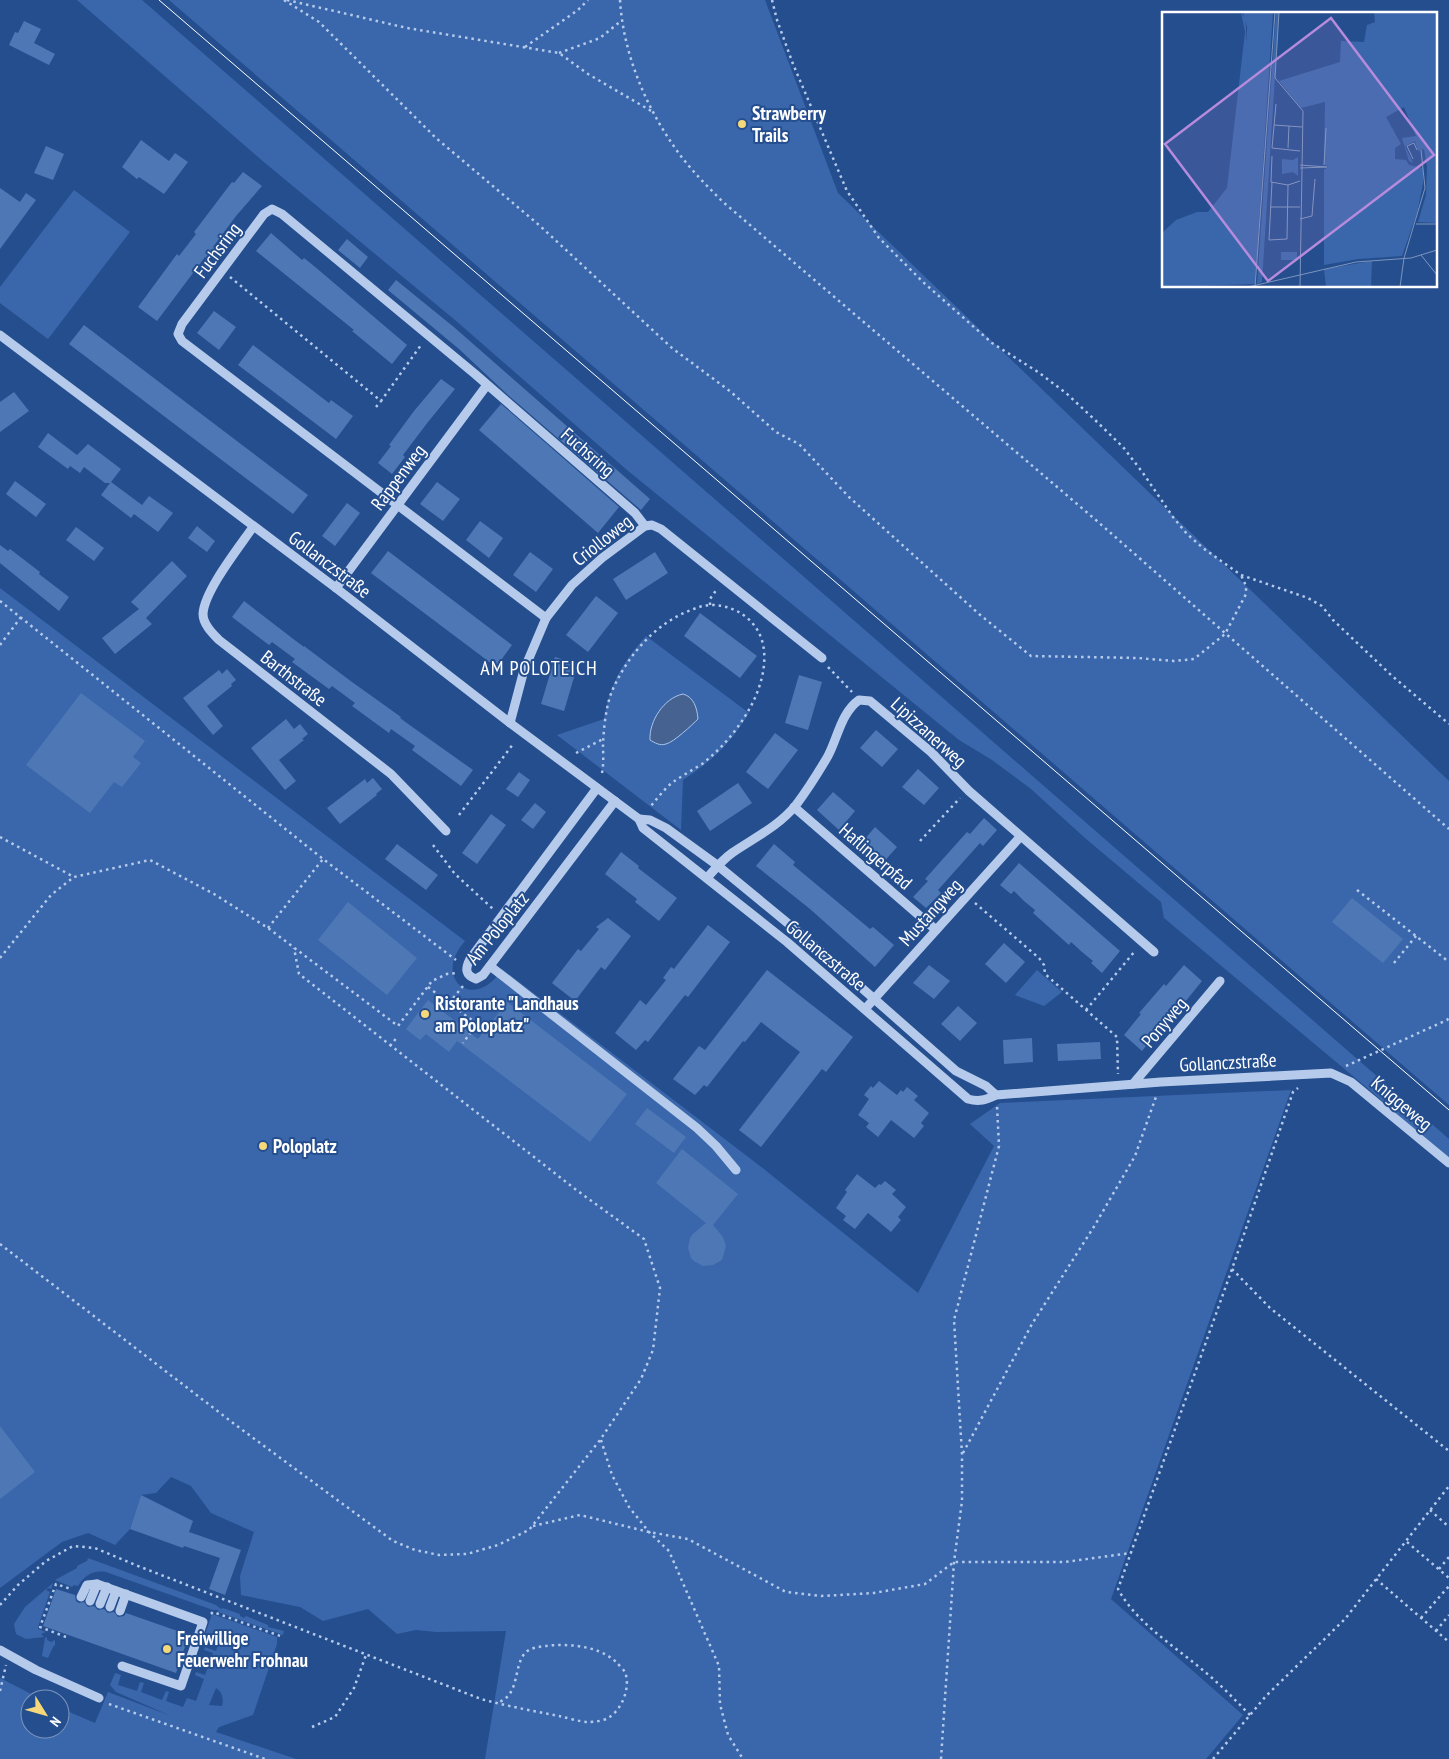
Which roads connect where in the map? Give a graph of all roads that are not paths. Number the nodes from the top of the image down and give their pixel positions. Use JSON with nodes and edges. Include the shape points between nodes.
{"nodes":[{"id":1,"x":0,"y":335,"type":"edge"},
{"id":2,"x":487,"y":385,"type":"junction"},
{"id":3,"x":397,"y":506,"type":"junction"},
{"id":4,"x":645,"y":526,"type":"junction"},
{"id":5,"x":254,"y":527,"type":"junction"},
{"id":6,"x":336,"y":588,"type":"junction"},
{"id":7,"x":546,"y":618,"type":"junction"},
{"id":8,"x":822,"y":658,"type":"road end"},
{"id":9,"x":510,"y":723,"type":"junction"},
{"id":10,"x":596,"y":788,"type":"junction"},
{"id":11,"x":614,"y":801,"type":"junction"},
{"id":12,"x":794,"y":807,"type":"junction"},
{"id":13,"x":639,"y":819,"type":"junction"},
{"id":14,"x":446,"y":831,"type":"dead end"},
{"id":15,"x":1020,"y":837,"type":"junction"},
{"id":16,"x":718,"y":865,"type":"junction"},
{"id":17,"x":707,"y":878,"type":"junction"},
{"id":18,"x":936,"y":930,"type":"junction"},
{"id":19,"x":1154,"y":952,"type":"dead end"},
{"id":20,"x":490,"y":966,"type":"junction"},
{"id":21,"x":1220,"y":981,"type":"dead end"},
{"id":22,"x":874,"y":998,"type":"junction"},
{"id":23,"x":865,"y":1009,"type":"junction"},
{"id":24,"x":1331,"y":1073,"type":"joint"},
{"id":25,"x":1133,"y":1084,"type":"junction"},
{"id":26,"x":996,"y":1095,"type":"junction"},
{"id":27,"x":1449,"y":1163,"type":"edge"},
{"id":28,"x":736,"y":1170,"type":"dead end"},
{"id":29,"x":97,"y":1584,"type":"junction"},
{"id":30,"x":107,"y":1587,"type":"junction"},
{"id":31,"x":116,"y":1591,"type":"junction"},
{"id":32,"x":126,"y":1594,"type":"junction"},
{"id":33,"x":82,"y":1595,"type":"road end"},
{"id":34,"x":90,"y":1600,"type":"dead end"},
{"id":35,"x":100,"y":1604,"type":"dead end"},
{"id":36,"x":110,"y":1608,"type":"dead end"},
{"id":37,"x":120,"y":1611,"type":"dead end"},
{"id":38,"x":0,"y":1650,"type":"edge"},
{"id":39,"x":122,"y":1666,"type":"dead end"},
{"id":40,"x":99,"y":1698,"type":"road end"}],
"edges":[{"from":1,"to":5,"type":"street","name":"Gollanczstraße"},
{"from":2,"to":3,"type":"street","name":"Rappenweg"},
{"from":2,"to":3,"type":"street","name":"Fuchsring","via":[[272,209],[264,214],[182,324],[178,334],[182,341]]},
{"from":2,"to":4,"type":"street","name":"Fuchsring"},
{"from":3,"to":6,"type":"street","name":"Rappenweg"},
{"from":3,"to":7,"type":"street","name":"Fuchsring"},
{"from":4,"to":7,"type":"street","name":"Criolloweg","via":[[572,585]]},
{"from":4,"to":8,"type":"street","name":"Criolloweg","via":[[661,528]]},
{"from":5,"to":6,"type":"street","name":"Gollanczstraße"},
{"from":5,"to":14,"type":"street","name":"Barthstraße","via":[[213,588],[203,614],[208,627],[219,640],[391,774]]},
{"from":6,"to":9,"type":"street","name":"Gollanczstraße"},
{"from":7,"to":9,"type":"street","name":"Criolloweg","via":[[524,670]]},
{"from":9,"to":10,"type":"street","name":"Gollanczstraße"},
{"from":10,"to":11,"type":"street","name":"Gollanczstraße"},
{"from":10,"to":20,"type":"street","name":"Am Poloplatz","via":[[470,959],[466,972],[476,979]]},
{"from":11,"to":13,"type":"street","name":"Gollanczstraße"},
{"from":11,"to":20,"type":"street","name":"Am Poloplatz"},
{"from":12,"to":15,"type":"street","name":"Lipizzanerweg","via":[[828,755],[847,711],[859,700],[870,701],[915,737],[967,790]]},
{"from":12,"to":16,"type":"street","via":[[775,825]]},
{"from":12,"to":18,"type":"street","name":"Haflingerpfad"},
{"from":13,"to":16,"type":"street","name":"Gollanczstraße","via":[[650,820],[666,828]]},
{"from":13,"to":17,"type":"street","name":"Gollanczstraße","via":[[643,828]]},
{"from":15,"to":18,"type":"street","name":"Mustangweg"},
{"from":15,"to":19,"type":"street","name":"Lipizzanerweg"},
{"from":16,"to":17,"type":"street"},
{"from":16,"to":22,"type":"street","name":"Gollanczstraße"},
{"from":17,"to":23,"type":"street","name":"Gollanczstraße"},
{"from":18,"to":22,"type":"street","name":"Mustangweg"},
{"from":20,"to":28,"type":"street","via":[[696,1128]]},
{"from":21,"to":25,"type":"street","name":"Ponyweg"},
{"from":22,"to":23,"type":"street","name":"Mustangweg"},
{"from":22,"to":26,"type":"street","name":"Gollanczstraße","via":[[956,1071],[986,1086]]},
{"from":23,"to":26,"type":"street","name":"Gollanczstraße","via":[[968,1099],[986,1100]]},
{"from":24,"to":25,"type":"street","name":"Gollanczstraße"},
{"from":24,"to":27,"type":"street","name":"Kniggeweg","via":[[1351,1082]]},
{"from":25,"to":26,"type":"street","name":"Gollanczstraße"},
{"from":29,"to":30,"type":"street"},
{"from":29,"to":33,"type":"street","via":[[87,1585]]},
{"from":29,"to":34,"type":"street"},
{"from":30,"to":31,"type":"street"},
{"from":30,"to":35,"type":"street"},
{"from":31,"to":32,"type":"street"},
{"from":31,"to":36,"type":"street"},
{"from":32,"to":37,"type":"street"},
{"from":32,"to":39,"type":"street","via":[[203,1622],[181,1686]]},
{"from":38,"to":40,"type":"street"}]}
